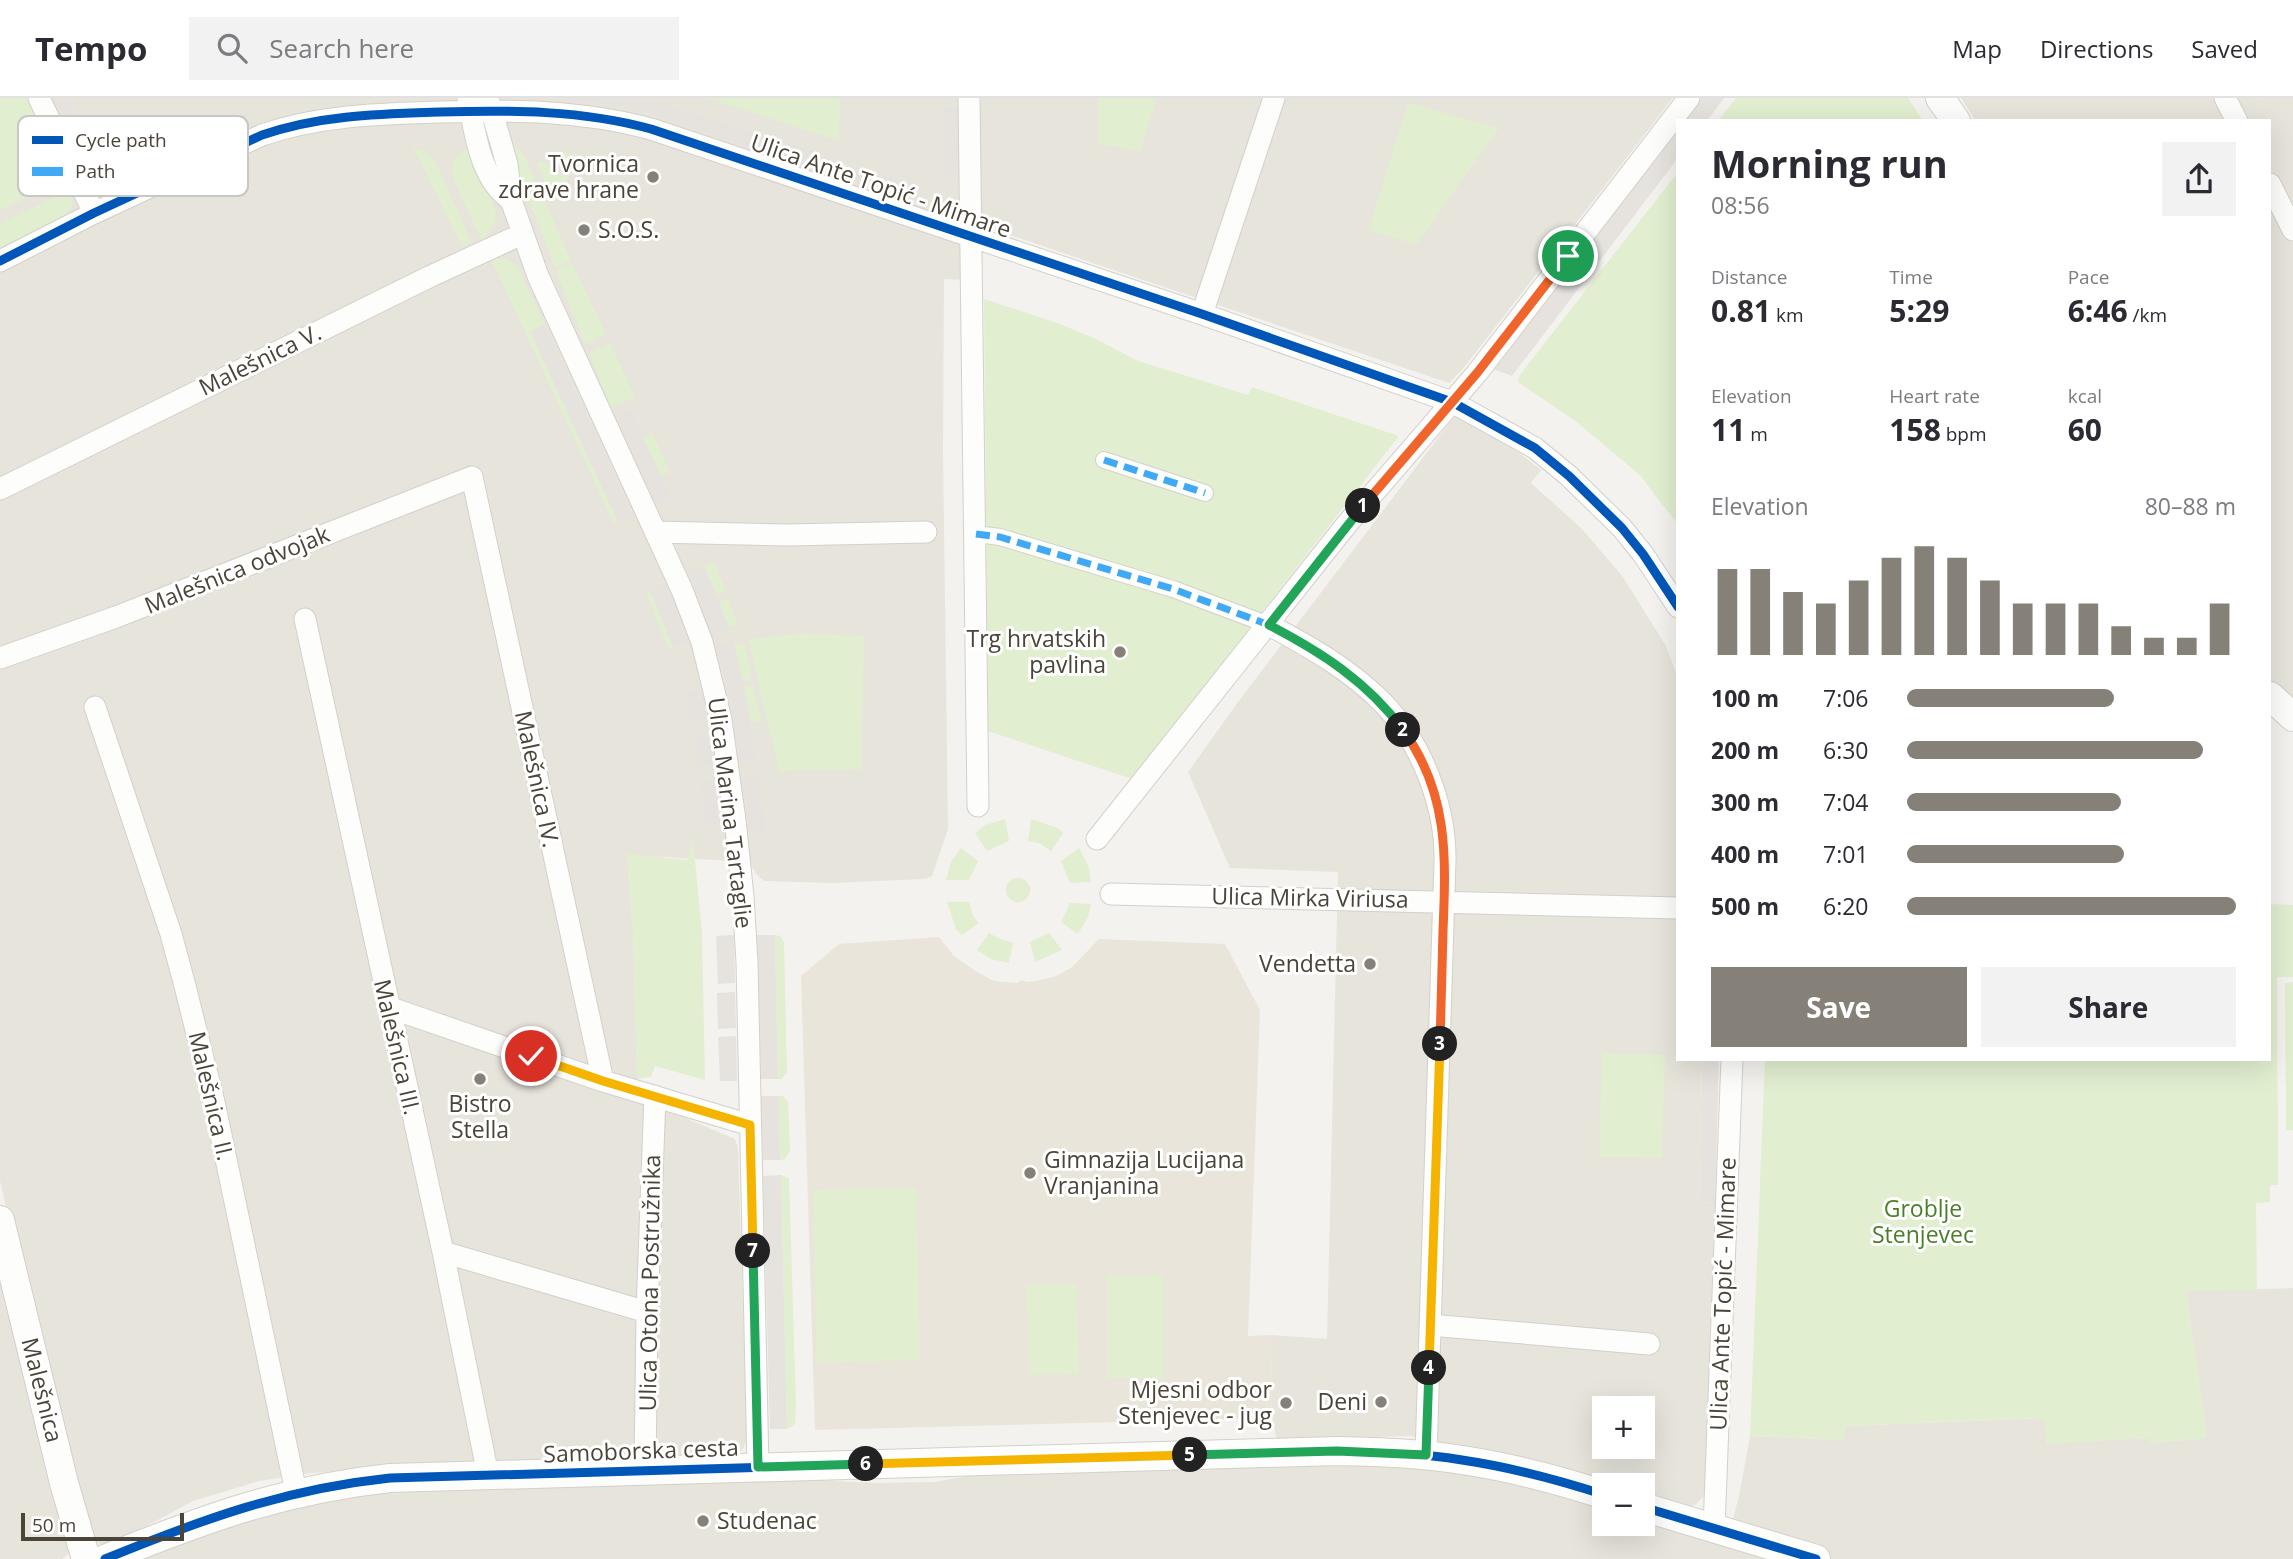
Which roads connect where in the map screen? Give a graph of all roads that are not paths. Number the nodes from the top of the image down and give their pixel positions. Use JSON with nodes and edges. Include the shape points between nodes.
{"nodes":[{"id":1,"x":39,"y":98,"type":"edge"},
{"id":2,"x":969,"y":98,"type":"edge"},
{"id":3,"x":1273,"y":98,"type":"edge"},
{"id":4,"x":1689,"y":98,"type":"edge"},
{"id":5,"x":1940,"y":98,"type":"edge"},
{"id":6,"x":2225,"y":98,"type":"edge"},
{"id":7,"x":480,"y":105,"type":"edge"},
{"id":8,"x":48,"y":116,"type":"edge"},
{"id":9,"x":1955,"y":119,"type":"edge"},
{"id":10,"x":2236,"y":119,"type":"edge"},
{"id":11,"x":248,"y":141,"type":"edge"},
{"id":12,"x":2271,"y":186,"type":"edge"},
{"id":13,"x":86,"y":196,"type":"edge"},
{"id":14,"x":130,"y":196,"type":"edge"},
{"id":15,"x":94,"y":213,"type":"junction"},
{"id":16,"x":2293,"y":230,"type":"edge"},
{"id":17,"x":522,"y":234,"type":"junction"},
{"id":18,"x":970,"y":235,"type":"junction"},
{"id":19,"x":0,"y":261,"type":"edge"},
{"id":20,"x":1202,"y":314,"type":"junction"},
{"id":21,"x":1452,"y":402,"type":"junction"},
{"id":22,"x":1104,"y":460,"type":"dead end"},
{"id":23,"x":472,"y":477,"type":"joint"},
{"id":24,"x":0,"y":489,"type":"edge"},
{"id":25,"x":1205,"y":493,"type":"dead end"},
{"id":26,"x":655,"y":532,"type":"junction"},
{"id":27,"x":926,"y":532,"type":"dead end"},
{"id":28,"x":976,"y":534,"type":"junction"},
{"id":29,"x":1676,"y":604,"type":"edge"},
{"id":30,"x":305,"y":619,"type":"dead end"},
{"id":31,"x":1269,"y":625,"type":"junction"},
{"id":32,"x":0,"y":658,"type":"edge"},
{"id":33,"x":2271,"y":697,"type":"edge"},
{"id":34,"x":95,"y":708,"type":"dead end"},
{"id":35,"x":2293,"y":716,"type":"edge"},
{"id":36,"x":978,"y":806,"type":"dead end"},
{"id":37,"x":1097,"y":839,"type":"dead end"},
{"id":38,"x":1111,"y":894,"type":"dead end"},
{"id":39,"x":1444,"y":902,"type":"junction"},
{"id":40,"x":1676,"y":908,"type":"edge"},
{"id":41,"x":388,"y":1007,"type":"junction"},
{"id":42,"x":1732,"y":1061,"type":"edge"},
{"id":43,"x":603,"y":1081,"type":"junction"},
{"id":44,"x":656,"y":1096,"type":"junction"},
{"id":45,"x":750,"y":1125,"type":"junction"},
{"id":46,"x":0,"y":1220,"type":"edge"},
{"id":47,"x":443,"y":1252,"type":"junction"},
{"id":48,"x":647,"y":1312,"type":"junction"},
{"id":49,"x":1430,"y":1325,"type":"junction"},
{"id":50,"x":1649,"y":1344,"type":"dead end"},
{"id":51,"x":1426,"y":1455,"type":"junction"},
{"id":52,"x":758,"y":1467,"type":"junction"},
{"id":53,"x":645,"y":1469,"type":"junction"},
{"id":54,"x":488,"y":1475,"type":"junction"},
{"id":55,"x":1592,"y":1491,"type":"edge"},
{"id":56,"x":296,"y":1492,"type":"junction"},
{"id":57,"x":1655,"y":1511,"type":"edge"},
{"id":58,"x":1714,"y":1529,"type":"junction"},
{"id":59,"x":86,"y":1559,"type":"edge"},
{"id":60,"x":105,"y":1559,"type":"edge"},
{"id":61,"x":1816,"y":1559,"type":"edge"}],
"edges":[{"from":1,"to":8,"type":"street"},
{"from":2,"to":18,"type":"street"},
{"from":3,"to":20,"type":"street"},
{"from":4,"to":21,"type":"street"},
{"from":5,"to":9,"type":"street"},
{"from":6,"to":10,"type":"street"},
{"from":7,"to":11,"type":"street","name":"Ulica Ante Topić - Mimare","via":[[350,115],[289,126]]},
{"from":7,"to":17,"type":"street","name":"Ulica Marina Tartaglie","via":[[509,175]]},
{"from":7,"to":18,"type":"street","name":"Ulica Ante Topić - Mimare","via":[[619,120]]},
{"from":12,"to":16,"type":"street"},
{"from":13,"to":15,"type":"street"},
{"from":14,"to":15,"type":"street","name":"Ulica Ante Topić - Mimare"},
{"from":15,"to":19,"type":"street","name":"Ulica Ante Topić - Mimare"},
{"from":17,"to":24,"type":"street","name":"Malešnica V."},
{"from":17,"to":26,"type":"street","name":"Ulica Marina Tartaglie","via":[[550,306]]},
{"from":18,"to":20,"type":"street","name":"Ulica Ante Topić - Mimare"},
{"from":18,"to":28,"type":"street"},
{"from":20,"to":21,"type":"street","name":"Ulica Ante Topić - Mimare"},
{"from":21,"to":29,"type":"street","name":"Ulica Ante Topić - Mimare","via":[[1535,447],[1569,476],[1629,537]]},
{"from":21,"to":31,"type":"street","via":[[1347,524]]},
{"from":22,"to":25,"type":"street"},
{"from":23,"to":32,"type":"street","name":"Malešnica odvojak"},
{"from":23,"to":43,"type":"street","name":"Malešnica IV."},
{"from":26,"to":27,"type":"street"},
{"from":26,"to":45,"type":"street","name":"Ulica Marina Tartaglie","via":[[702,642],[721,720],[743,896]]},
{"from":28,"to":31,"type":"street","via":[[1000,537],[1173,590]]},
{"from":28,"to":36,"type":"street"},
{"from":30,"to":41,"type":"street","name":"Malešnica III."},
{"from":31,"to":37,"type":"street"},
{"from":31,"to":39,"type":"street","via":[[1350,674],[1385,705],[1409,739],[1439,805],[1445,851]]},
{"from":33,"to":35,"type":"street"},
{"from":34,"to":56,"type":"street","name":"Malešnica II.","via":[[185,986]]},
{"from":38,"to":39,"type":"street","name":"Ulica Mirka Viriusa"},
{"from":39,"to":40,"type":"street","name":"Ulica Mirka Viriusa"},
{"from":39,"to":49,"type":"street"},
{"from":41,"to":43,"type":"street"},
{"from":41,"to":47,"type":"street","name":"Malešnica III."},
{"from":42,"to":58,"type":"street","name":"Ulica Ante Topić - Mimare"},
{"from":43,"to":44,"type":"street"},
{"from":44,"to":45,"type":"street"},
{"from":44,"to":48,"type":"street","name":"Ulica Otona Postružnika"},
{"from":45,"to":52,"type":"street","name":"Ulica Marina Tartaglie"},
{"from":46,"to":59,"type":"street","name":"Malešnica"},
{"from":47,"to":48,"type":"street"},
{"from":47,"to":54,"type":"street","name":"Malešnica III."},
{"from":48,"to":53,"type":"street","name":"Ulica Otona Postružnika"},
{"from":49,"to":50,"type":"street"},
{"from":49,"to":51,"type":"street"},
{"from":51,"to":52,"type":"street","name":"Samoborska cesta","via":[[1337,1451]]},
{"from":51,"to":55,"type":"street","name":"Samoborska cesta"},
{"from":52,"to":53,"type":"street","name":"Samoborska cesta"},
{"from":53,"to":54,"type":"street","name":"Samoborska cesta"},
{"from":54,"to":56,"type":"street","name":"Samoborska cesta","via":[[390,1478]]},
{"from":56,"to":60,"type":"street","name":"Samoborska cesta","via":[[192,1524]]},
{"from":57,"to":58,"type":"street"},
{"from":58,"to":61,"type":"street"}]}
